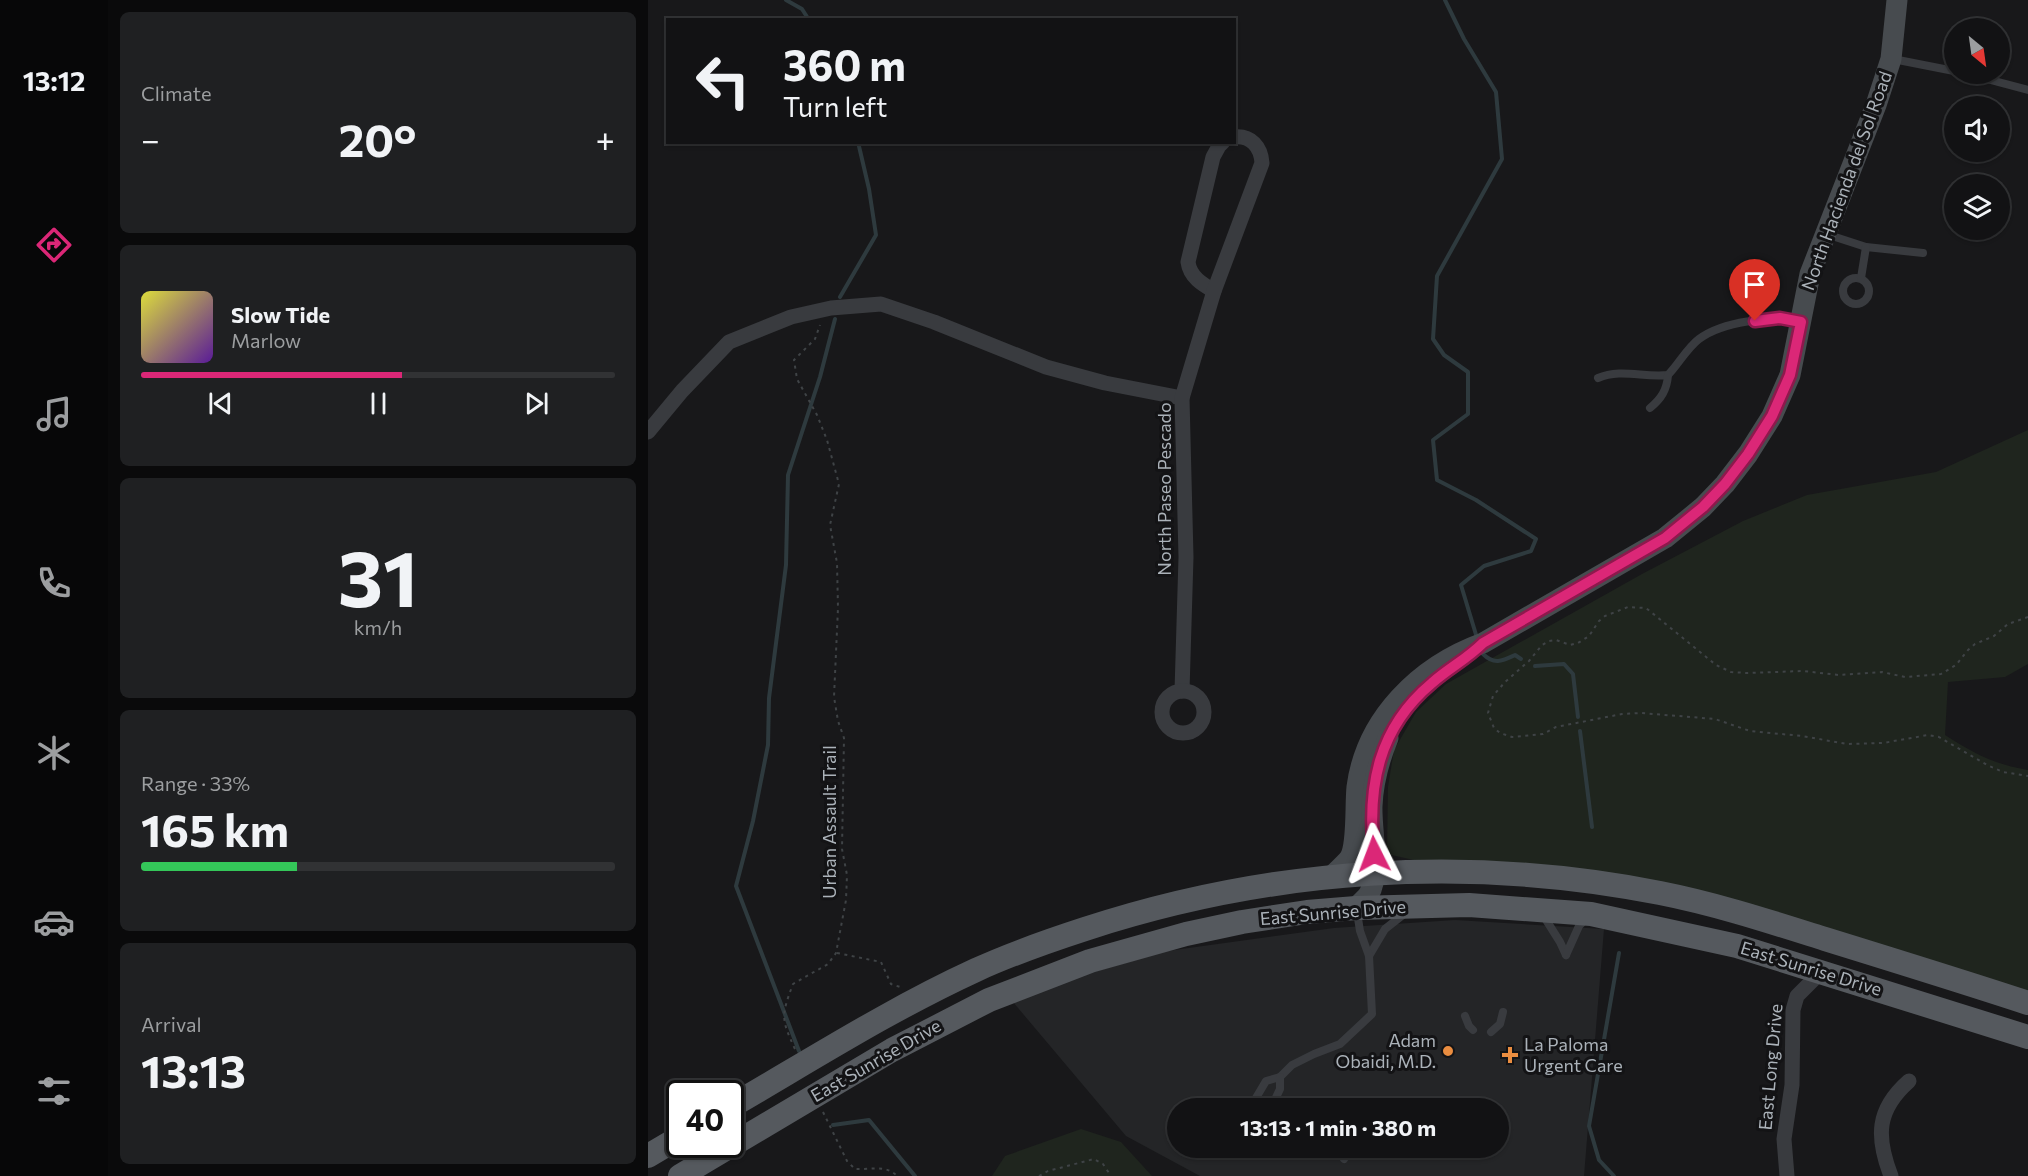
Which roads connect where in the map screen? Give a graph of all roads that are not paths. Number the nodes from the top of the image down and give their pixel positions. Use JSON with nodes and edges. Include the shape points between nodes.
{"nodes":[{"id":1,"x":1897,"y":0,"type":"edge"},
{"id":2,"x":1891,"y":59,"type":"junction"},
{"id":3,"x":1944,"y":69,"type":"edge"},
{"id":4,"x":2006,"y":84,"type":"edge"},
{"id":5,"x":2028,"y":90,"type":"edge"},
{"id":6,"x":1236,"y":137,"type":"edge"},
{"id":7,"x":1220,"y":144,"type":"edge"},
{"id":8,"x":1824,"y":234,"type":"junction"},
{"id":9,"x":1866,"y":247,"type":"junction"},
{"id":10,"x":1923,"y":253,"type":"dead end"},
{"id":11,"x":1861,"y":278,"type":"dead end"},
{"id":12,"x":1214,"y":291,"type":"junction"},
{"id":13,"x":1801,"y":322,"type":"junction"},
{"id":14,"x":1668,"y":375,"type":"junction"},
{"id":15,"x":1599,"y":378,"type":"dead end"},
{"id":16,"x":1182,"y":398,"type":"junction"},
{"id":17,"x":1650,"y":408,"type":"dead end"},
{"id":18,"x":648,"y":432,"type":"edge"},
{"id":19,"x":1483,"y":643,"type":"junction"},
{"id":20,"x":1182,"y":691,"type":"dead end"},
{"id":21,"x":1375,"y":873,"type":"junction"},
{"id":22,"x":1333,"y":876,"type":"junction"},
{"id":23,"x":1415,"y":905,"type":"junction"},
{"id":24,"x":1356,"y":908,"type":"junction"},
{"id":25,"x":1540,"y":910,"type":"junction"},
{"id":26,"x":1591,"y":914,"type":"junction"},
{"id":27,"x":1745,"y":914,"type":"junction"},
{"id":28,"x":1737,"y":946,"type":"junction"},
{"id":29,"x":1369,"y":956,"type":"junction"},
{"id":30,"x":978,"y":969,"type":"junction"},
{"id":31,"x":1822,"y":971,"type":"junction"},
{"id":32,"x":989,"y":1000,"type":"junction"},
{"id":33,"x":2028,"y":1003,"type":"edge"},
{"id":34,"x":1503,"y":1012,"type":"dead end"},
{"id":35,"x":1465,"y":1016,"type":"dead end"},
{"id":36,"x":1473,"y":1030,"type":"dead end"},
{"id":37,"x":1491,"y":1032,"type":"dead end"},
{"id":38,"x":2028,"y":1037,"type":"edge"},
{"id":39,"x":1281,"y":1077,"type":"junction"},
{"id":40,"x":1908,"y":1081,"type":"dead end"},
{"id":41,"x":1256,"y":1098,"type":"edge"},
{"id":42,"x":1276,"y":1098,"type":"edge"},
{"id":43,"x":744,"y":1099,"type":"edge"},
{"id":44,"x":666,"y":1145,"type":"edge"},
{"id":45,"x":648,"y":1156,"type":"edge"},
{"id":46,"x":680,"y":1176,"type":"edge"},
{"id":47,"x":1787,"y":1176,"type":"edge"},
{"id":48,"x":1890,"y":1176,"type":"edge"}],
"edges":[{"from":1,"to":2,"type":"street","name":"North Hacienda del Sol Road"},
{"from":2,"to":3,"type":"lane"},
{"from":2,"to":8,"type":"street","name":"North Hacienda del Sol Road"},
{"from":4,"to":5,"type":"lane"},
{"from":6,"to":12,"type":"street","name":"North Paseo Pescado","via":[[1248,137],[1257,145],[1262,163]]},
{"from":7,"to":12,"type":"street","via":[[1213,157],[1188,262],[1194,277]]},
{"from":8,"to":9,"type":"lane"},
{"from":8,"to":13,"type":"street","name":"North Hacienda del Sol Road","via":[[1810,274]]},
{"from":9,"to":10,"type":"lane"},
{"from":9,"to":11,"type":"lane"},
{"from":12,"to":16,"type":"street","name":"North Paseo Pescado"},
{"from":13,"to":14,"type":"lane","via":[[1780,318],[1717,328],[1697,341]]},
{"from":13,"to":19,"type":"street","name":"North Hacienda del Sol Road","via":[[1790,375],[1772,416],[1748,454],[1703,507],[1665,538]]},
{"from":14,"to":15,"type":"lane","via":[[1619,372]]},
{"from":14,"to":17,"type":"lane","via":[[1667,387]]},
{"from":16,"to":18,"type":"street","via":[[1046,367],[880,304],[831,308],[791,317],[729,342]]},
{"from":16,"to":20,"type":"street","name":"North Paseo Pescado","via":[[1186,557]]},
{"from":19,"to":21,"type":"street","name":"North Hacienda del Sol Road","via":[[1415,699],[1388,736],[1374,782]]},
{"from":19,"to":22,"type":"street","name":"North Hacienda del Sol Road","via":[[1432,668],[1403,693],[1373,735],[1358,786],[1354,846],[1350,858]]},
{"from":21,"to":22,"type":"main road","name":"East Sunrise Drive"},
{"from":21,"to":24,"type":"street","name":"North Hacienda del Sol Road","via":[[1369,894]]},
{"from":21,"to":27,"type":"main road","name":"East Sunrise Drive","via":[[1463,871],[1555,878],[1661,893]]},
{"from":22,"to":30,"type":"main road","name":"East Sunrise Drive","via":[[1241,888],[1137,913]]},
{"from":23,"to":24,"type":"main road","name":"East Sunrise Drive"},
{"from":23,"to":25,"type":"main road","name":"East Sunrise Drive"},
{"from":23,"to":29,"type":"lane","via":[[1385,929]]},
{"from":24,"to":29,"type":"lane"},
{"from":24,"to":32,"type":"main road","name":"East Sunrise Drive","via":[[1286,915],[1186,934],[1090,961]]},
{"from":25,"to":26,"type":"main road","name":"East Sunrise Drive"},
{"from":25,"to":26,"type":"lane","via":[[1566,955],[1579,926]]},
{"from":26,"to":28,"type":"main road","name":"East Sunrise Drive"},
{"from":27,"to":28,"type":"main road"},
{"from":27,"to":33,"type":"main road","name":"East Sunrise Drive"},
{"from":28,"to":31,"type":"main road","name":"East Sunrise Drive"},
{"from":29,"to":39,"type":"lane","via":[[1372,1014],[1340,1044],[1292,1065]]},
{"from":30,"to":32,"type":"main road"},
{"from":30,"to":43,"type":"main road","name":"East Sunrise Drive","via":[[880,1019]]},
{"from":31,"to":38,"type":"main road","name":"East Sunrise Drive"},
{"from":31,"to":47,"type":"street","name":"East Long Drive","via":[[1797,996],[1793,1010],[1793,1075],[1784,1139]]},
{"from":32,"to":46,"type":"main road","name":"East Sunrise Drive","via":[[892,1050]]},
{"from":34,"to":37,"type":"lane","via":[[1500,1024]]},
{"from":35,"to":36,"type":"lane"},
{"from":39,"to":41,"type":"lane","via":[[1266,1081]]},
{"from":39,"to":42,"type":"lane"},
{"from":40,"to":48,"type":"street","via":[[1887,1105],[1880,1132]]},
{"from":44,"to":45,"type":"main road"}]}
